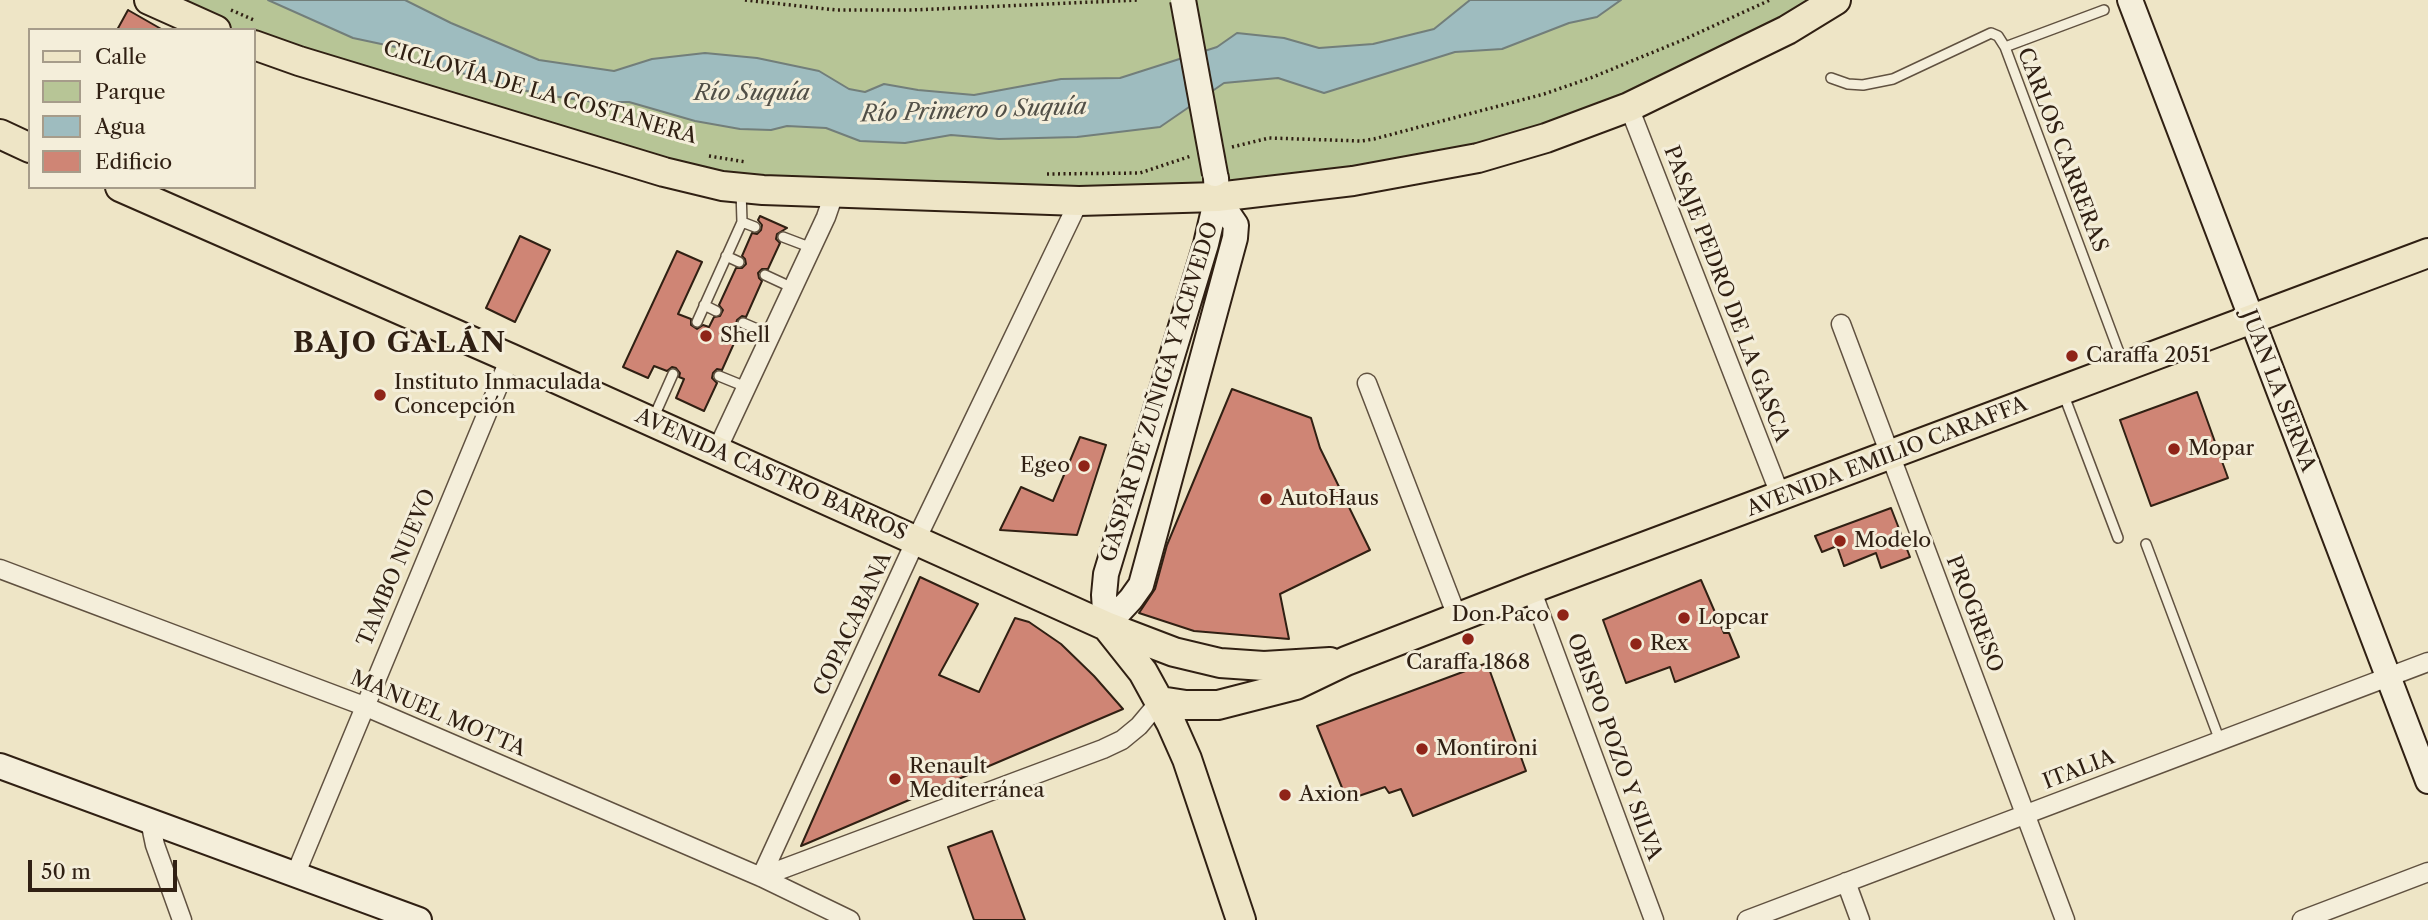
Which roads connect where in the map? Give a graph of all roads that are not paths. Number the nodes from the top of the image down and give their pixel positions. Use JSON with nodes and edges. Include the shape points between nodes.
{"nodes":[{"id":1,"x":149,"y":0,"type":"edge"},
{"id":2,"x":1183,"y":0,"type":"edge"},
{"id":3,"x":1836,"y":0,"type":"edge"},
{"id":4,"x":2130,"y":0,"type":"edge"},
{"id":5,"x":2104,"y":10,"type":"dead end"},
{"id":6,"x":224,"y":20,"type":"edge"},
{"id":7,"x":256,"y":34,"type":"edge"},
{"id":8,"x":2005,"y":47,"type":"junction"},
{"id":9,"x":1831,"y":78,"type":"dead end"},
{"id":10,"x":1629,"y":107,"type":"junction"},
{"id":11,"x":0,"y":135,"type":"edge"},
{"id":12,"x":28,"y":147,"type":"edge"},
{"id":13,"x":1211,"y":175,"type":"junction"},
{"id":14,"x":743,"y":176,"type":"junction"},
{"id":15,"x":125,"y":189,"type":"edge"},
{"id":16,"x":835,"y":191,"type":"junction"},
{"id":17,"x":1079,"y":201,"type":"junction"},
{"id":18,"x":742,"y":222,"type":"junction"},
{"id":19,"x":755,"y":227,"type":"dead end"},
{"id":20,"x":783,"y":237,"type":"dead end"},
{"id":21,"x":812,"y":248,"type":"junction"},
{"id":22,"x":2428,"y":253,"type":"edge"},
{"id":23,"x":726,"y":257,"type":"junction"},
{"id":24,"x":738,"y":262,"type":"dead end"},
{"id":25,"x":765,"y":275,"type":"dead end"},
{"id":26,"x":793,"y":288,"type":"junction"},
{"id":27,"x":704,"y":305,"type":"junction"},
{"id":28,"x":716,"y":311,"type":"dead end"},
{"id":29,"x":2251,"y":320,"type":"junction"},
{"id":30,"x":697,"y":322,"type":"dead end"},
{"id":31,"x":743,"y":323,"type":"dead end"},
{"id":32,"x":1840,"y":324,"type":"dead end"},
{"id":33,"x":771,"y":335,"type":"junction"},
{"id":34,"x":510,"y":358,"type":"junction"},
{"id":35,"x":2125,"y":368,"type":"junction"},
{"id":36,"x":673,"y":374,"type":"dead end"},
{"id":37,"x":719,"y":376,"type":"dead end"},
{"id":38,"x":1367,"y":383,"type":"dead end"},
{"id":39,"x":746,"y":387,"type":"junction"},
{"id":40,"x":2063,"y":391,"type":"junction"},
{"id":41,"x":652,"y":421,"type":"junction"},
{"id":42,"x":716,"y":450,"type":"junction"},
{"id":43,"x":1890,"y":456,"type":"junction"},
{"id":44,"x":1781,"y":497,"type":"junction"},
{"id":45,"x":2118,"y":537,"type":"dead end"},
{"id":46,"x":916,"y":540,"type":"junction"},
{"id":47,"x":2146,"y":544,"type":"dead end"},
{"id":48,"x":0,"y":569,"type":"edge"},
{"id":49,"x":1531,"y":589,"type":"junction"},
{"id":50,"x":1458,"y":619,"type":"junction"},
{"id":51,"x":1106,"y":626,"type":"junction"},
{"id":52,"x":1346,"y":661,"type":"junction"},
{"id":53,"x":2428,"y":663,"type":"edge"},
{"id":54,"x":2388,"y":678,"type":"junction"},
{"id":55,"x":1160,"y":701,"type":"junction"},
{"id":56,"x":1218,"y":705,"type":"junction"},
{"id":57,"x":364,"y":706,"type":"junction"},
{"id":58,"x":2220,"y":741,"type":"junction"},
{"id":59,"x":1186,"y":759,"type":"junction"},
{"id":60,"x":0,"y":766,"type":"edge"},
{"id":61,"x":2428,"y":781,"type":"edge"},
{"id":62,"x":2026,"y":815,"type":"junction"},
{"id":63,"x":150,"y":821,"type":"junction"},
{"id":64,"x":2428,"y":872,"type":"edge"},
{"id":65,"x":296,"y":873,"type":"junction"},
{"id":66,"x":761,"y":877,"type":"junction"},
{"id":67,"x":1846,"y":882,"type":"junction"},
{"id":68,"x":181,"y":920,"type":"edge"},
{"id":69,"x":419,"y":920,"type":"edge"},
{"id":70,"x":850,"y":920,"type":"edge"},
{"id":71,"x":1241,"y":920,"type":"edge"},
{"id":72,"x":1654,"y":920,"type":"edge"},
{"id":73,"x":1747,"y":920,"type":"edge"},
{"id":74,"x":1860,"y":920,"type":"edge"},
{"id":75,"x":2064,"y":920,"type":"edge"},
{"id":76,"x":2302,"y":920,"type":"edge"}],
"edges":[{"from":1,"to":6,"type":"main road"},
{"from":2,"to":13,"type":"street","bridge":true},
{"from":3,"to":10,"type":"main road","via":[[1787,30]]},
{"from":4,"to":29,"type":"street","name":"JUAN LA SERNA"},
{"from":5,"to":8,"type":"lane"},
{"from":7,"to":14,"type":"main road","via":[[299,61],[664,172]]},
{"from":8,"to":9,"type":"lane","name":"CARLOS CARRERAS","via":[[1991,33],[1893,79],[1863,85]]},
{"from":8,"to":35,"type":"lane","name":"CARLOS CARRERAS"},
{"from":10,"to":13,"type":"main road","via":[[1478,158],[1353,181]]},
{"from":10,"to":44,"type":"street","name":"PASAJE PEDRO DE LA GASCA"},
{"from":11,"to":12,"type":"main road"},
{"from":13,"to":17,"type":"main road"},
{"from":13,"to":51,"type":"street","name":"GASPAR DE ZUÑIGA Y ACEVEDO","via":[[1206,244],[1106,574]]},
{"from":13,"to":51,"type":"street","name":"GASPAR DE ZUÑIGA Y ACEVEDO","via":[[1236,225],[1235,238],[1141,584]]},
{"from":14,"to":16,"type":"main road"},
{"from":14,"to":18,"type":"lane"},
{"from":15,"to":34,"type":"main road","name":"AVENIDA CASTRO BARROS"},
{"from":16,"to":17,"type":"main road"},
{"from":16,"to":21,"type":"street"},
{"from":17,"to":46,"type":"street","name":"COPACABANA"},
{"from":18,"to":19,"type":"lane"},
{"from":18,"to":23,"type":"lane"},
{"from":20,"to":21,"type":"lane"},
{"from":21,"to":26,"type":"street"},
{"from":22,"to":29,"type":"main road","name":"AVENIDA EMILIO CARAFFA"},
{"from":23,"to":24,"type":"lane"},
{"from":23,"to":27,"type":"lane"},
{"from":25,"to":26,"type":"lane"},
{"from":26,"to":33,"type":"street"},
{"from":27,"to":28,"type":"lane"},
{"from":27,"to":30,"type":"lane"},
{"from":29,"to":35,"type":"main road","name":"AVENIDA EMILIO CARAFFA"},
{"from":29,"to":54,"type":"street","name":"JUAN LA SERNA"},
{"from":31,"to":33,"type":"lane"},
{"from":32,"to":43,"type":"street","name":"PROGRESO"},
{"from":33,"to":39,"type":"street"},
{"from":34,"to":41,"type":"main road","name":"AVENIDA CASTRO BARROS"},
{"from":34,"to":57,"type":"street","name":"TAMBO NUEVO"},
{"from":35,"to":40,"type":"main road","name":"AVENIDA EMILIO CARAFFA"},
{"from":36,"to":41,"type":"lane"},
{"from":37,"to":39,"type":"lane"},
{"from":38,"to":50,"type":"street"},
{"from":39,"to":42,"type":"street"},
{"from":40,"to":43,"type":"main road","name":"AVENIDA EMILIO CARAFFA"},
{"from":40,"to":45,"type":"lane"},
{"from":41,"to":42,"type":"main road","name":"AVENIDA CASTRO BARROS"},
{"from":42,"to":46,"type":"main road","name":"AVENIDA CASTRO BARROS"},
{"from":43,"to":44,"type":"main road","name":"AVENIDA EMILIO CARAFFA"},
{"from":43,"to":62,"type":"street","name":"PROGRESO"},
{"from":44,"to":49,"type":"main road","name":"AVENIDA EMILIO CARAFFA"},
{"from":46,"to":51,"type":"main road","name":"AVENIDA CASTRO BARROS"},
{"from":46,"to":66,"type":"street","name":"COPACABANA"},
{"from":47,"to":58,"type":"lane"},
{"from":48,"to":57,"type":"street","name":"MANUEL MOTTA"},
{"from":49,"to":50,"type":"main road","name":"AVENIDA EMILIO CARAFFA"},
{"from":49,"to":72,"type":"street","name":"OBISPO POZO Y SILVA"},
{"from":50,"to":52,"type":"main road","name":"AVENIDA EMILIO CARAFFA"},
{"from":51,"to":52,"type":"main road","name":"AVENIDA EMILIO CARAFFA","via":[[1174,652],[1220,663],[1264,666]]},
{"from":51,"to":55,"type":"main road","name":"AVENIDA CASTRO BARROS"},
{"from":52,"to":56,"type":"main road","name":"AVENIDA EMILIO CARAFFA","via":[[1296,685]]},
{"from":53,"to":54,"type":"street","name":"ITALIA"},
{"from":54,"to":58,"type":"street","name":"ITALIA"},
{"from":54,"to":61,"type":"street","name":"JUAN LA SERNA"},
{"from":55,"to":56,"type":"main road","name":"AVENIDA EMILIO CARAFFA"},
{"from":55,"to":59,"type":"main road","name":"AVENIDA CASTRO BARROS"},
{"from":55,"to":66,"type":"street","via":[[1139,726],[1103,749]]},
{"from":56,"to":59,"type":"main road","via":[[1197,725]]},
{"from":57,"to":65,"type":"street","name":"TAMBO NUEVO"},
{"from":57,"to":66,"type":"street","name":"MANUEL MOTTA"},
{"from":58,"to":62,"type":"street","name":"ITALIA"},
{"from":59,"to":71,"type":"main road","name":"AVENIDA CASTRO BARROS"},
{"from":60,"to":63,"type":"street"},
{"from":62,"to":67,"type":"street","name":"ITALIA"},
{"from":62,"to":75,"type":"street","name":"PROGRESO"},
{"from":63,"to":65,"type":"street"},
{"from":63,"to":68,"type":"street"},
{"from":64,"to":76,"type":"street"},
{"from":65,"to":69,"type":"street"},
{"from":66,"to":70,"type":"street","name":"MANUEL MOTTA"},
{"from":67,"to":73,"type":"street","name":"ITALIA"},
{"from":67,"to":74,"type":"street"}]}
